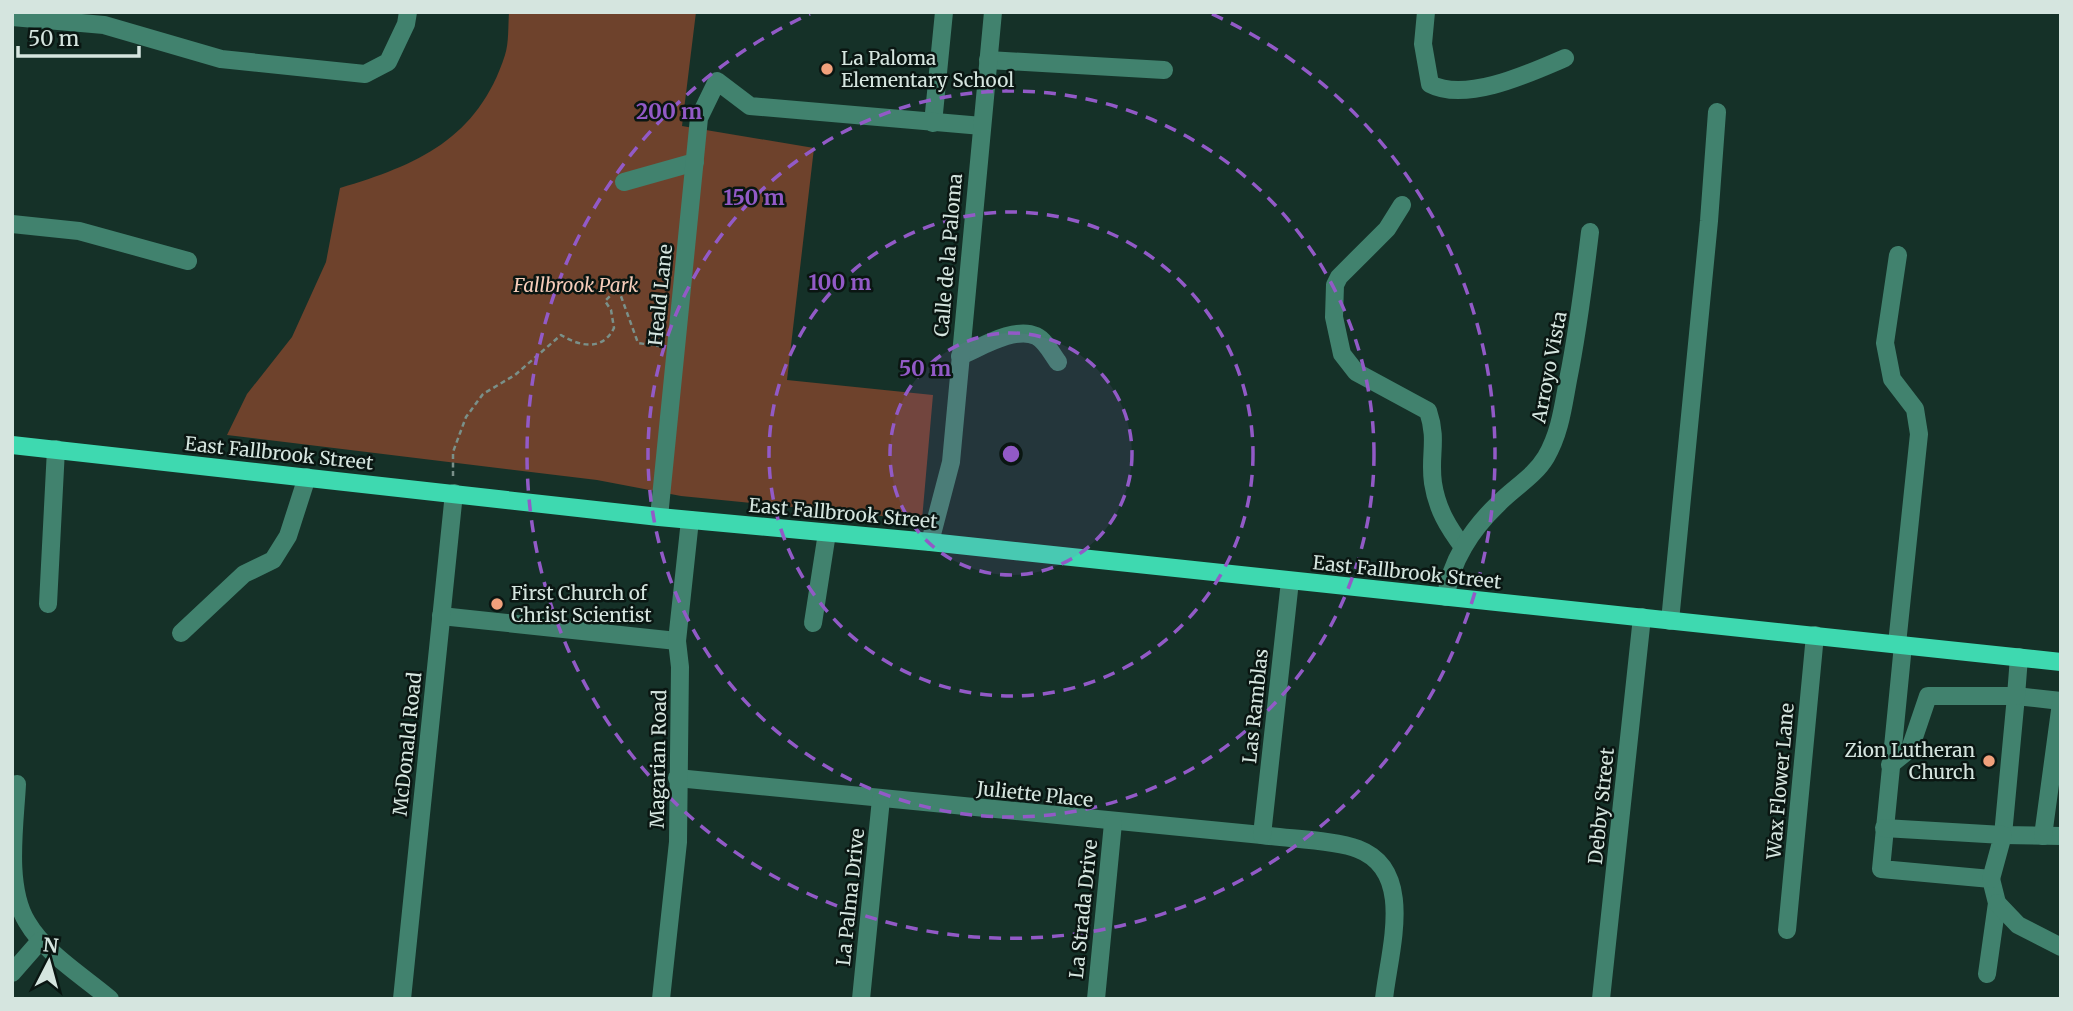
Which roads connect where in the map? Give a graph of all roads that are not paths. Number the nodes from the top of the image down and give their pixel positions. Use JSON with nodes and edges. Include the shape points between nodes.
{"nodes":[{"id":1,"x":408,"y":12,"type":"edge"},
{"id":2,"x":944,"y":12,"type":"edge"},
{"id":3,"x":993,"y":12,"type":"edge"},
{"id":4,"x":1426,"y":12,"type":"edge"},
{"id":5,"x":12,"y":17,"type":"edge"},
{"id":6,"x":1565,"y":58,"type":"dead end"},
{"id":7,"x":988,"y":61,"type":"junction"},
{"id":8,"x":1164,"y":70,"type":"dead end"},
{"id":9,"x":1717,"y":112,"type":"dead end"},
{"id":10,"x":933,"y":124,"type":"junction"},
{"id":11,"x":982,"y":126,"type":"junction"},
{"id":12,"x":695,"y":162,"type":"junction"},
{"id":13,"x":624,"y":182,"type":"dead end"},
{"id":14,"x":1402,"y":205,"type":"dead end"},
{"id":15,"x":12,"y":224,"type":"edge"},
{"id":16,"x":1590,"y":232,"type":"dead end"},
{"id":17,"x":1898,"y":255,"type":"dead end"},
{"id":18,"x":188,"y":261,"type":"dead end"},
{"id":19,"x":960,"y":356,"type":"junction"},
{"id":20,"x":1058,"y":362,"type":"dead end"},
{"id":21,"x":12,"y":445,"type":"edge"},
{"id":22,"x":56,"y":449,"type":"junction"},
{"id":23,"x":307,"y":477,"type":"junction"},
{"id":24,"x":454,"y":493,"type":"junction"},
{"id":25,"x":659,"y":517,"type":"junction"},
{"id":26,"x":690,"y":520,"type":"junction"},
{"id":27,"x":827,"y":533,"type":"junction"},
{"id":28,"x":930,"y":542,"type":"junction"},
{"id":29,"x":1463,"y":547,"type":"junction"},
{"id":30,"x":1290,"y":581,"type":"junction"},
{"id":31,"x":1446,"y":597,"type":"junction"},
{"id":32,"x":48,"y":604,"type":"dead end"},
{"id":33,"x":441,"y":616,"type":"junction"},
{"id":34,"x":1642,"y":617,"type":"junction"},
{"id":35,"x":1670,"y":621,"type":"junction"},
{"id":36,"x":813,"y":623,"type":"dead end"},
{"id":37,"x":181,"y":633,"type":"dead end"},
{"id":38,"x":1815,"y":635,"type":"junction"},
{"id":39,"x":677,"y":641,"type":"junction"},
{"id":40,"x":1900,"y":644,"type":"junction"},
{"id":41,"x":2020,"y":657,"type":"junction"},
{"id":42,"x":2061,"y":662,"type":"edge"},
{"id":43,"x":2016,"y":696,"type":"junction"},
{"id":44,"x":2061,"y":702,"type":"edge"},
{"id":45,"x":1890,"y":765,"type":"junction"},
{"id":46,"x":677,"y":778,"type":"junction"},
{"id":47,"x":17,"y":784,"type":"dead end"},
{"id":48,"x":881,"y":799,"type":"junction"},
{"id":49,"x":1113,"y":823,"type":"junction"},
{"id":50,"x":1884,"y":828,"type":"junction"},
{"id":51,"x":1262,"y":835,"type":"junction"},
{"id":52,"x":2003,"y":835,"type":"junction"},
{"id":53,"x":2052,"y":836,"type":"edge"},
{"id":54,"x":1991,"y":879,"type":"junction"},
{"id":55,"x":1997,"y":903,"type":"junction"},
{"id":56,"x":1787,"y":930,"type":"dead end"},
{"id":57,"x":40,"y":941,"type":"junction"},
{"id":58,"x":2061,"y":947,"type":"edge"},
{"id":59,"x":12,"y":973,"type":"edge"},
{"id":60,"x":1987,"y":974,"type":"dead end"},
{"id":61,"x":110,"y":999,"type":"edge"},
{"id":62,"x":402,"y":999,"type":"edge"},
{"id":63,"x":661,"y":999,"type":"edge"},
{"id":64,"x":861,"y":999,"type":"edge"},
{"id":65,"x":1096,"y":999,"type":"edge"},
{"id":66,"x":1384,"y":999,"type":"edge"},
{"id":67,"x":1601,"y":999,"type":"edge"}],
"edges":[{"from":1,"to":5,"type":"street","via":[[388,62],[365,74],[221,59],[104,25]]},
{"from":2,"to":10,"type":"street"},
{"from":3,"to":7,"type":"street","name":"Calle de la Paloma"},
{"from":4,"to":6,"type":"street","via":[[1425,66],[1430,84],[1440,89],[1490,86]]},
{"from":7,"to":8,"type":"street"},
{"from":7,"to":11,"type":"street","name":"Calle de la Paloma"},
{"from":9,"to":35,"type":"street"},
{"from":10,"to":11,"type":"street"},
{"from":10,"to":12,"type":"street","name":"Heald Lane","via":[[750,106],[717,81],[699,118]]},
{"from":11,"to":19,"type":"street","name":"Calle de la Paloma"},
{"from":12,"to":13,"type":"street"},
{"from":12,"to":25,"type":"street","name":"Heald Lane"},
{"from":14,"to":29,"type":"street","name":"East Fallbrook Street","via":[[1387,229],[1339,277],[1334,317],[1342,354],[1356,372],[1428,411],[1435,431],[1432,481],[1442,518]]},
{"from":15,"to":18,"type":"street","via":[[79,231]]},
{"from":16,"to":29,"type":"street","name":"Arroyo Vista","via":[[1581,316],[1558,432],[1545,459],[1518,490],[1497,504]]},
{"from":17,"to":40,"type":"street","via":[[1885,343],[1892,379],[1914,409],[1919,434]]},
{"from":19,"to":20,"type":"street","via":[[1006,337],[1027,334],[1041,339]]},
{"from":19,"to":28,"type":"street","name":"Calle de la Paloma","via":[[951,462]]},
{"from":21,"to":22,"type":"main road","name":"East Fallbrook Street"},
{"from":22,"to":23,"type":"main road","name":"East Fallbrook Street"},
{"from":22,"to":32,"type":"street"},
{"from":23,"to":24,"type":"main road","name":"East Fallbrook Street"},
{"from":23,"to":37,"type":"street","via":[[288,536],[273,560],[244,574]]},
{"from":24,"to":25,"type":"main road","name":"East Fallbrook Street"},
{"from":24,"to":33,"type":"street","name":"McDonald Road"},
{"from":25,"to":26,"type":"main road","name":"East Fallbrook Street"},
{"from":26,"to":27,"type":"main road","name":"East Fallbrook Street"},
{"from":26,"to":39,"type":"street","name":"Magarian Road"},
{"from":27,"to":28,"type":"main road","name":"East Fallbrook Street"},
{"from":27,"to":36,"type":"street"},
{"from":28,"to":30,"type":"main road","name":"East Fallbrook Street"},
{"from":29,"to":31,"type":"street","name":"Arroyo Vista"},
{"from":30,"to":31,"type":"main road","name":"East Fallbrook Street"},
{"from":30,"to":51,"type":"street","name":"Las Ramblas"},
{"from":31,"to":34,"type":"main road","name":"East Fallbrook Street"},
{"from":33,"to":39,"type":"street"},
{"from":33,"to":62,"type":"street","name":"McDonald Road"},
{"from":34,"to":35,"type":"main road","name":"East Fallbrook Street"},
{"from":34,"to":67,"type":"street","name":"Debby Street"},
{"from":35,"to":38,"type":"main road","name":"East Fallbrook Street"},
{"from":38,"to":40,"type":"main road","name":"East Fallbrook Street"},
{"from":38,"to":56,"type":"street","name":"Wax Flower Lane"},
{"from":39,"to":46,"type":"street","name":"Magarian Road"},
{"from":40,"to":41,"type":"main road","name":"East Fallbrook Street"},
{"from":40,"to":45,"type":"street"},
{"from":41,"to":42,"type":"main road","name":"East Fallbrook Street"},
{"from":41,"to":43,"type":"street"},
{"from":43,"to":44,"type":"street"},
{"from":43,"to":45,"type":"street","via":[[1928,696],[1910,749]]},
{"from":43,"to":52,"type":"street"},
{"from":44,"to":53,"type":"street"},
{"from":45,"to":50,"type":"street"},
{"from":46,"to":48,"type":"street","name":"Juliette Place"},
{"from":46,"to":63,"type":"street","name":"Magarian Road","via":[[678,842]]},
{"from":47,"to":57,"type":"street","via":[[13,872],[25,921]]},
{"from":48,"to":49,"type":"street","name":"Juliette Place"},
{"from":48,"to":64,"type":"street","name":"La Palma Drive"},
{"from":49,"to":51,"type":"street","name":"Juliette Place"},
{"from":49,"to":65,"type":"street","name":"La Strada Drive"},
{"from":50,"to":52,"type":"street"},
{"from":50,"to":54,"type":"street","via":[[1881,869]]},
{"from":51,"to":66,"type":"street","name":"Juliette Place","via":[[1357,849],[1383,864],[1396,894]]},
{"from":52,"to":53,"type":"street"},
{"from":52,"to":54,"type":"street"},
{"from":54,"to":55,"type":"street"},
{"from":55,"to":58,"type":"street","via":[[2018,925]]},
{"from":55,"to":60,"type":"street"},
{"from":57,"to":59,"type":"street"},
{"from":57,"to":61,"type":"street"}]}
